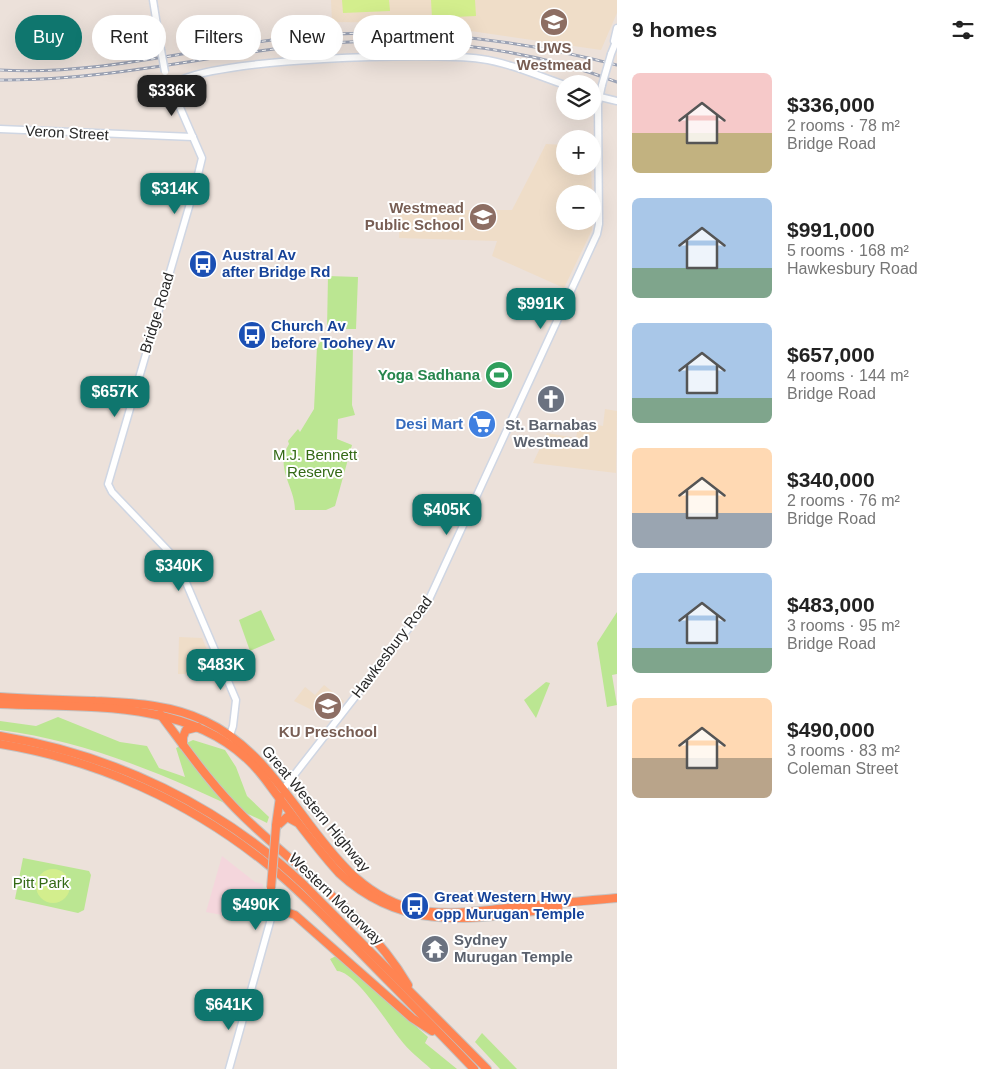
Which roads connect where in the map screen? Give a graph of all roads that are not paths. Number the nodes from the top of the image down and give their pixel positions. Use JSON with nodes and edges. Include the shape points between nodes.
{"nodes":[{"id":1,"x":153,"y":0,"type":"edge"},
{"id":2,"x":617,"y":28,"type":"edge"},
{"id":3,"x":616,"y":40,"type":"edge"},
{"id":4,"x":556,"y":82,"type":"edge"},
{"id":5,"x":172,"y":84,"type":"junction"},
{"id":6,"x":601,"y":86,"type":"edge"},
{"id":7,"x":601,"y":97,"type":"edge"},
{"id":8,"x":617,"y":101,"type":"edge"},
{"id":9,"x":597,"y":120,"type":"edge"},
{"id":10,"x":0,"y":129,"type":"edge"},
{"id":11,"x":193,"y":137,"type":"junction"},
{"id":12,"x":0,"y":697,"type":"edge"},
{"id":13,"x":126,"y":703,"type":"junction"},
{"id":14,"x":0,"y":704,"type":"edge"},
{"id":15,"x":161,"y":715,"type":"junction"},
{"id":16,"x":198,"y":726,"type":"junction"},
{"id":17,"x":0,"y":736,"type":"edge"},
{"id":18,"x":230,"y":739,"type":"junction"},
{"id":19,"x":0,"y":744,"type":"edge"},
{"id":20,"x":184,"y":747,"type":"junction"},
{"id":21,"x":284,"y":788,"type":"junction"},
{"id":22,"x":279,"y":798,"type":"junction"},
{"id":23,"x":276,"y":827,"type":"junction"},
{"id":24,"x":306,"y":832,"type":"junction"},
{"id":25,"x":271,"y":888,"type":"junction"},
{"id":26,"x":617,"y":898,"type":"edge"},
{"id":27,"x":617,"y":902,"type":"edge"},
{"id":28,"x":273,"y":912,"type":"junction"},
{"id":29,"x":414,"y":995,"type":"junction"},
{"id":30,"x":445,"y":1039,"type":"junction"},
{"id":31,"x":229,"y":1069,"type":"edge"},
{"id":32,"x":474,"y":1069,"type":"edge"},
{"id":33,"x":487,"y":1069,"type":"edge"}],
"edges":[{"from":1,"to":5,"type":"street","bridge":true,"via":[[165,72]]},
{"from":2,"to":3,"type":"street","name":"Hawkesbury Road"},
{"from":3,"to":6,"type":"street","name":"Hawkesbury Road","bridge":true},
{"from":4,"to":5,"type":"street","via":[[482,59],[409,57],[249,65]]},
{"from":5,"to":11,"type":"street"},
{"from":7,"to":8,"type":"street"},
{"from":9,"to":21,"type":"street","name":"Hawkesbury Road","via":[[599,224],[596,234],[426,606]]},
{"from":10,"to":11,"type":"street","name":"Veron Street"},
{"from":11,"to":18,"type":"street","name":"Bridge Road","via":[[202,158],[194,191],[188,194],[191,200],[108,484],[176,559],[235,697]]},
{"from":12,"to":13,"type":"highway","name":"Great Western Highway"},
{"from":13,"to":15,"type":"highway","via":[[150,708]]},
{"from":13,"to":18,"type":"highway","name":"Great Western Highway","via":[[176,710],[205,721]]},
{"from":14,"to":15,"type":"highway","name":"Great Western Highway"},
{"from":15,"to":16,"type":"highway","name":"Great Western Highway"},
{"from":15,"to":20,"type":"highway"},
{"from":16,"to":18,"type":"highway","name":"Great Western Highway"},
{"from":16,"to":20,"type":"highway","via":[[184,733]]},
{"from":17,"to":29,"type":"highway","name":"Western Motorway","via":[[55,747],[111,765],[161,786],[220,819],[293,874]]},
{"from":18,"to":21,"type":"highway","name":"Great Western Highway","via":[[261,762]]},
{"from":18,"to":22,"type":"highway","name":"Great Western Highway"},
{"from":19,"to":30,"type":"highway","name":"Western Motorway","via":[[59,757],[117,776],[168,799],[225,832],[291,884]]},
{"from":20,"to":29,"type":"highway","via":[[230,803],[310,874],[382,948]]},
{"from":21,"to":22,"type":"highway"},
{"from":21,"to":26,"type":"highway","name":"Great Western Highway","via":[[349,872],[375,892],[410,908],[454,913]]},
{"from":22,"to":23,"type":"highway"},
{"from":22,"to":24,"type":"highway","name":"Great Western Highway"},
{"from":23,"to":24,"type":"highway","via":[[288,817]]},
{"from":23,"to":25,"type":"highway","bridge":true},
{"from":24,"to":27,"type":"highway","name":"Great Western Highway","via":[[352,884],[379,902],[417,916],[451,919]]},
{"from":25,"to":28,"type":"highway"},
{"from":25,"to":28,"type":"highway","via":[[278,904],[271,903]]},
{"from":28,"to":30,"type":"highway","via":[[295,915],[412,1018]]},
{"from":28,"to":31,"type":"street"},
{"from":29,"to":33,"type":"highway","name":"Western Motorway"},
{"from":30,"to":32,"type":"highway","name":"Western Motorway"}]}
